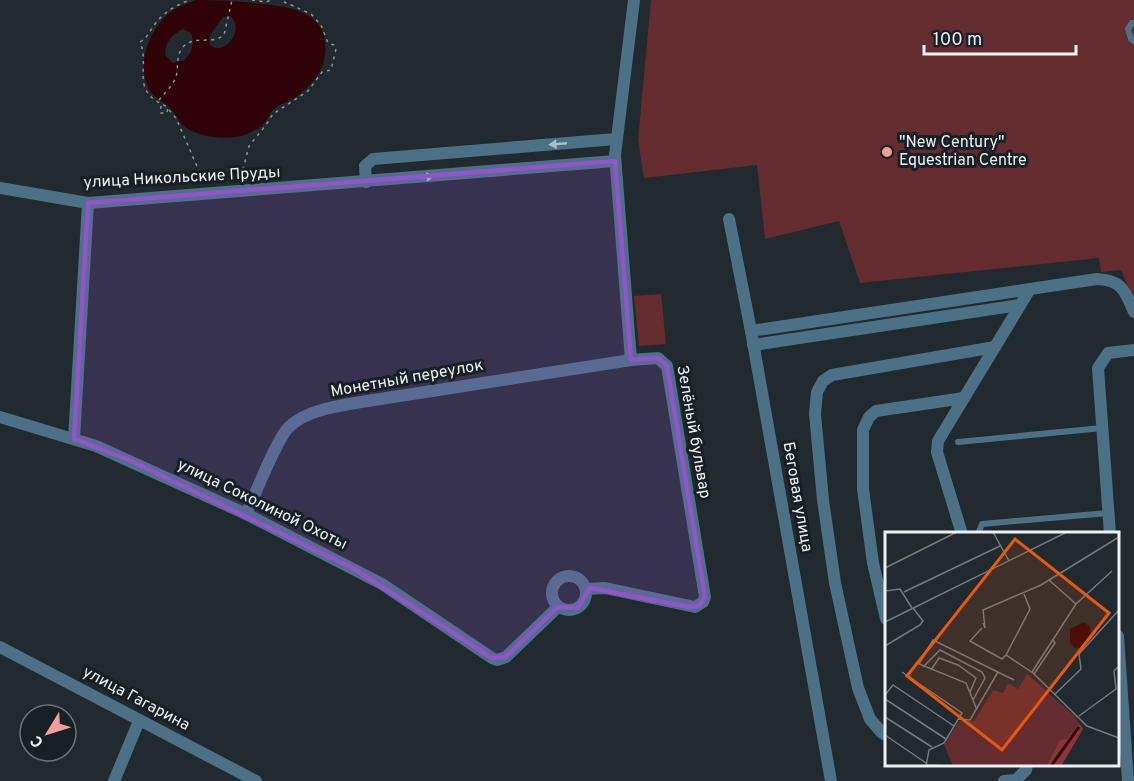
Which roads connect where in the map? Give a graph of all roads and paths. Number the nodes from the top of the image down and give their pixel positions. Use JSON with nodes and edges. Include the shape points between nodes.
{"nodes":[{"id":1,"x":190,"y":0,"type":"edge"},
{"id":2,"x":232,"y":0,"type":"edge"},
{"id":3,"x":252,"y":0,"type":"edge"},
{"id":4,"x":271,"y":0,"type":"edge"},
{"id":5,"x":280,"y":0,"type":"edge"},
{"id":6,"x":634,"y":0,"type":"edge"},
{"id":7,"x":1134,"y":23,"type":"edge"},
{"id":8,"x":1134,"y":41,"type":"edge"},
{"id":9,"x":159,"y":100,"type":"dead end"},
{"id":10,"x":161,"y":106,"type":"junction"},
{"id":11,"x":169,"y":111,"type":"junction"},
{"id":12,"x":616,"y":139,"type":"junction"},
{"id":13,"x":615,"y":161,"type":"junction"},
{"id":14,"x":366,"y":182,"type":"junction"},
{"id":15,"x":0,"y":188,"type":"edge"},
{"id":16,"x":88,"y":202,"type":"junction"},
{"id":17,"x":729,"y":219,"type":"dead end"},
{"id":18,"x":1030,"y":289,"type":"junction"},
{"id":19,"x":1020,"y":305,"type":"junction"},
{"id":20,"x":1134,"y":312,"type":"edge"},
{"id":21,"x":751,"y":331,"type":"junction"},
{"id":22,"x":753,"y":345,"type":"junction"},
{"id":23,"x":995,"y":347,"type":"junction"},
{"id":24,"x":1134,"y":350,"type":"edge"},
{"id":25,"x":631,"y":360,"type":"junction"},
{"id":26,"x":964,"y":398,"type":"junction"},
{"id":27,"x":0,"y":417,"type":"edge"},
{"id":28,"x":1102,"y":428,"type":"junction"},
{"id":29,"x":74,"y":439,"type":"junction"},
{"id":30,"x":958,"y":442,"type":"dead end"},
{"id":31,"x":1108,"y":513,"type":"junction"},
{"id":32,"x":246,"y":514,"type":"junction"},
{"id":33,"x":961,"y":532,"type":"edge"},
{"id":34,"x":979,"y":532,"type":"edge"},
{"id":35,"x":1110,"y":532,"type":"edge"},
{"id":36,"x":586,"y":590,"type":"junction"},
{"id":37,"x":558,"y":607,"type":"junction"},
{"id":38,"x":885,"y":615,"type":"edge"},
{"id":39,"x":0,"y":647,"type":"edge"},
{"id":40,"x":1119,"y":667,"type":"edge"},
{"id":41,"x":139,"y":721,"type":"junction"},
{"id":42,"x":1121,"y":730,"type":"edge"},
{"id":43,"x":885,"y":734,"type":"edge"},
{"id":44,"x":1027,"y":766,"type":"edge"},
{"id":45,"x":114,"y":781,"type":"edge"},
{"id":46,"x":256,"y":781,"type":"edge"},
{"id":47,"x":831,"y":781,"type":"edge"},
{"id":48,"x":1004,"y":781,"type":"edge"},
{"id":49,"x":1128,"y":781,"type":"edge"}],
"edges":[{"from":1,"to":10,"type":"path","via":[[166,12],[140,43],[144,86]]},
{"from":2,"to":9,"type":"path","via":[[224,35],[219,39],[193,40],[183,48],[176,63],[176,77]]},
{"from":3,"to":4,"type":"path"},
{"from":5,"to":11,"type":"path","via":[[311,14],[321,25],[328,43],[336,49],[331,70],[322,72],[308,91],[273,114],[249,146],[243,169],[199,171],[176,118]]},
{"from":6,"to":12,"type":"street"},
{"from":7,"to":8,"type":"lane","via":[[1128,29]]},
{"from":10,"to":11,"type":"path"},
{"from":10,"to":11,"type":"path","via":[[162,114]]},
{"from":12,"to":13,"type":"street"},
{"from":12,"to":14,"type":"street","one_way":true,"via":[[373,159],[365,166]]},
{"from":14,"to":13,"type":"street","name":"улица Никольские Пруды","one_way":true},
{"from":13,"to":25,"type":"street"},
{"from":14,"to":16,"type":"street","name":"улица Никольские Пруды"},
{"from":15,"to":16,"type":"street","name":"улица Никольские Пруды"},
{"from":16,"to":29,"type":"street"},
{"from":17,"to":21,"type":"street","name":"Беговая улица"},
{"from":18,"to":19,"type":"street"},
{"from":18,"to":20,"type":"street","via":[[1108,279],[1120,285]]},
{"from":18,"to":21,"type":"street"},
{"from":19,"to":22,"type":"street"},
{"from":19,"to":23,"type":"street"},
{"from":21,"to":22,"type":"street","name":"Беговая улица"},
{"from":22,"to":47,"type":"street","name":"Беговая улица"},
{"from":23,"to":26,"type":"street"},
{"from":23,"to":43,"type":"street","via":[[832,375],[817,392],[815,414],[823,500],[835,583],[858,688],[870,719]]},
{"from":24,"to":28,"type":"street","via":[[1108,353],[1098,368]]},
{"from":25,"to":32,"type":"street","name":"Монетный переулок","via":[[361,402],[306,417],[285,431]]},
{"from":25,"to":36,"type":"street","name":"Зелёный бульвар","via":[[657,358],[667,366],[705,597],[695,607],[605,588]]},
{"from":26,"to":33,"type":"street","via":[[938,441],[937,452]]},
{"from":26,"to":38,"type":"street","via":[[876,411],[863,430],[863,489]]},
{"from":27,"to":29,"type":"street","name":"улица Соколиной Охоты"},
{"from":28,"to":30,"type":"lane"},
{"from":28,"to":31,"type":"street"},
{"from":29,"to":32,"type":"street","name":"улица Соколиной Охоты"},
{"from":31,"to":34,"type":"lane","via":[[982,524]]},
{"from":31,"to":35,"type":"street"},
{"from":32,"to":37,"type":"street","name":"улица Соколиной Охоты","via":[[382,584],[497,660],[506,657]]},
{"from":36,"to":37,"type":"street","via":[[584,603],[578,608]]},
{"from":36,"to":37,"type":"street","via":[[583,582],[570,575],[556,580],[551,594]]},
{"from":39,"to":41,"type":"street","name":"улица Гагарина"},
{"from":40,"to":42,"type":"street"},
{"from":41,"to":45,"type":"street"},
{"from":41,"to":46,"type":"street","name":"улица Гагарина"},
{"from":42,"to":49,"type":"street"},
{"from":44,"to":48,"type":"street","via":[[1016,780]]}]}
